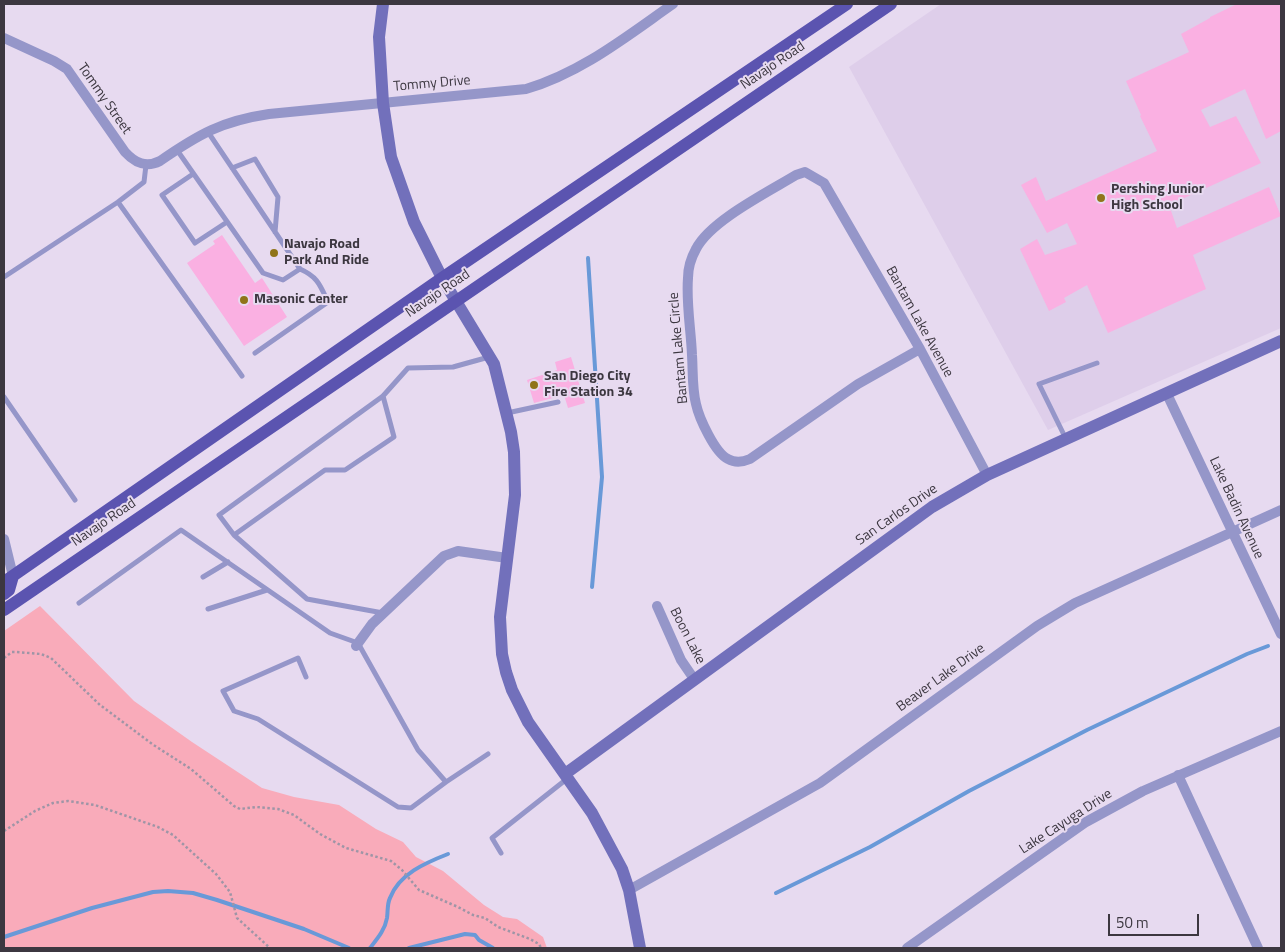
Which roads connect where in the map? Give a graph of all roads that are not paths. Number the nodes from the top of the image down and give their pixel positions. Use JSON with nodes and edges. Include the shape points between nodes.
{"nodes":[{"id":1,"x":383,"y":4,"type":"edge"},
{"id":2,"x":673,"y":4,"type":"edge"},
{"id":3,"x":847,"y":4,"type":"edge"},
{"id":4,"x":890,"y":4,"type":"edge"},
{"id":5,"x":661,"y":7,"type":"edge"},
{"id":6,"x":4,"y":38,"type":"edge"},
{"id":7,"x":383,"y":103,"type":"junction"},
{"id":8,"x":208,"y":131,"type":"junction"},
{"id":9,"x":177,"y":150,"type":"junction"},
{"id":10,"x":146,"y":165,"type":"junction"},
{"id":11,"x":232,"y":168,"type":"junction"},
{"id":12,"x":193,"y":174,"type":"junction"},
{"id":13,"x":824,"y":183,"type":"joint"},
{"id":14,"x":118,"y":202,"type":"junction"},
{"id":15,"x":227,"y":222,"type":"junction"},
{"id":16,"x":275,"y":232,"type":"junction"},
{"id":17,"x":300,"y":269,"type":"junction"},
{"id":18,"x":4,"y":277,"type":"edge"},
{"id":19,"x":442,"y":278,"type":"junction"},
{"id":20,"x":455,"y":300,"type":"junction"},
{"id":21,"x":1281,"y":341,"type":"edge"},
{"id":22,"x":920,"y":349,"type":"junction"},
{"id":23,"x":254,"y":353,"type":"dead end"},
{"id":24,"x":490,"y":357,"type":"junction"},
{"id":25,"x":1097,"y":363,"type":"dead end"},
{"id":26,"x":242,"y":376,"type":"dead end"},
{"id":27,"x":1167,"y":394,"type":"junction"},
{"id":28,"x":383,"y":396,"type":"junction"},
{"id":29,"x":4,"y":397,"type":"edge"},
{"id":30,"x":558,"y":402,"type":"dead end"},
{"id":31,"x":507,"y":413,"type":"junction"},
{"id":32,"x":1066,"y":439,"type":"junction"},
{"id":33,"x":987,"y":475,"type":"junction"},
{"id":34,"x":75,"y":500,"type":"dead end"},
{"id":35,"x":1281,"y":510,"type":"edge"},
{"id":36,"x":1232,"y":532,"type":"junction"},
{"id":37,"x":234,"y":534,"type":"junction"},
{"id":38,"x":4,"y":539,"type":"edge"},
{"id":39,"x":507,"y":558,"type":"junction"},
{"id":40,"x":228,"y":562,"type":"junction"},
{"id":41,"x":7,"y":575,"type":"edge"},
{"id":42,"x":203,"y":577,"type":"dead end"},
{"id":43,"x":267,"y":590,"type":"junction"},
{"id":44,"x":4,"y":594,"type":"edge"},
{"id":45,"x":78,"y":603,"type":"dead end"},
{"id":46,"x":657,"y":606,"type":"dead end"},
{"id":47,"x":208,"y":609,"type":"dead end"},
{"id":48,"x":4,"y":610,"type":"edge"},
{"id":49,"x":384,"y":613,"type":"junction"},
{"id":50,"x":1281,"y":634,"type":"edge"},
{"id":51,"x":357,"y":645,"type":"junction"},
{"id":52,"x":306,"y":677,"type":"dead end"},
{"id":53,"x":694,"y":679,"type":"junction"},
{"id":54,"x":1281,"y":731,"type":"edge"},
{"id":55,"x":488,"y":754,"type":"dead end"},
{"id":56,"x":1178,"y":775,"type":"junction"},
{"id":57,"x":567,"y":776,"type":"junction"},
{"id":58,"x":446,"y":782,"type":"junction"},
{"id":59,"x":501,"y":853,"type":"dead end"},
{"id":60,"x":629,"y":890,"type":"junction"},
{"id":61,"x":1258,"y":947,"type":"edge"},
{"id":62,"x":640,"y":948,"type":"edge"},
{"id":63,"x":907,"y":948,"type":"edge"}],
"edges":[{"from":1,"to":7,"type":"street","via":[[379,37]]},
{"from":2,"to":5,"type":"street","name":"Tommy Drive"},
{"from":3,"to":19,"type":"main road","name":"Navajo Road"},
{"from":4,"to":20,"type":"main road","name":"Navajo Road"},
{"from":5,"to":7,"type":"street","name":"Tommy Drive","via":[[578,68],[542,85]]},
{"from":6,"to":10,"type":"street","name":"Tommy Street","via":[[67,69],[125,152],[131,159]]},
{"from":7,"to":8,"type":"street","name":"Tommy Drive","via":[[253,116]]},
{"from":7,"to":19,"type":"street","via":[[391,157],[414,222]]},
{"from":8,"to":9,"type":"street","name":"Tommy Drive"},
{"from":8,"to":11,"type":"lane"},
{"from":9,"to":10,"type":"street","via":[[154,164]]},
{"from":9,"to":12,"type":"lane"},
{"from":10,"to":14,"type":"lane","via":[[144,182]]},
{"from":11,"to":16,"type":"lane"},
{"from":11,"to":16,"type":"lane","via":[[255,159],[278,197]]},
{"from":12,"to":15,"type":"lane"},
{"from":12,"to":15,"type":"lane","via":[[162,195],[195,243]]},
{"from":13,"to":22,"type":"street","name":"Bantam Lake Avenue"},
{"from":13,"to":22,"type":"street","name":"Bantam Lake Circle","via":[[805,172],[796,175],[716,224],[692,258],[688,288],[696,404],[718,450],[733,461],[750,459],[858,384]]},
{"from":14,"to":18,"type":"lane"},
{"from":14,"to":26,"type":"lane"},
{"from":15,"to":17,"type":"lane","via":[[262,273],[283,280]]},
{"from":16,"to":17,"type":"lane"},
{"from":17,"to":23,"type":"lane","via":[[316,279],[328,302]]},
{"from":19,"to":20,"type":"street"},
{"from":19,"to":41,"type":"main road","name":"Navajo Road"},
{"from":20,"to":24,"type":"street"},
{"from":20,"to":48,"type":"main road","name":"Navajo Road"},
{"from":21,"to":27,"type":"street","name":"San Carlos Drive"},
{"from":22,"to":33,"type":"street","name":"Bantam Lake Avenue"},
{"from":24,"to":28,"type":"lane","via":[[453,367],[408,368]]},
{"from":24,"to":31,"type":"street"},
{"from":25,"to":32,"type":"lane","via":[[1039,384]]},
{"from":27,"to":32,"type":"street","name":"San Carlos Drive"},
{"from":27,"to":36,"type":"street","name":"Lake Badin Avenue"},
{"from":28,"to":37,"type":"lane","via":[[220,515]]},
{"from":28,"to":37,"type":"lane","via":[[394,437],[345,470],[325,470]]},
{"from":29,"to":34,"type":"lane"},
{"from":30,"to":31,"type":"lane"},
{"from":31,"to":39,"type":"street","via":[[515,473]]},
{"from":32,"to":33,"type":"street","name":"San Carlos Drive"},
{"from":33,"to":53,"type":"street","name":"San Carlos Drive","via":[[932,507]]},
{"from":35,"to":36,"type":"street","name":"Beaver Lake Drive"},
{"from":36,"to":50,"type":"street","name":"Lake Badin Avenue"},
{"from":36,"to":60,"type":"street","name":"Beaver Lake Drive","via":[[1075,603],[820,783]]},
{"from":37,"to":49,"type":"lane","via":[[307,599]]},
{"from":38,"to":41,"type":"street"},
{"from":39,"to":49,"type":"street","via":[[458,551],[444,556]]},
{"from":39,"to":57,"type":"street","via":[[500,617],[506,672],[528,722]]},
{"from":40,"to":42,"type":"lane"},
{"from":40,"to":43,"type":"lane"},
{"from":40,"to":45,"type":"lane","via":[[182,530]]},
{"from":41,"to":44,"type":"main road","via":[[9,590]]},
{"from":43,"to":47,"type":"lane"},
{"from":43,"to":51,"type":"lane","via":[[330,633]]},
{"from":46,"to":53,"type":"street","name":"Boon Lake","via":[[681,660]]},
{"from":49,"to":51,"type":"street"},
{"from":51,"to":58,"type":"lane","via":[[418,750]]},
{"from":52,"to":58,"type":"lane","via":[[298,658],[223,690],[234,711],[258,719],[398,807],[411,808]]},
{"from":53,"to":57,"type":"street","name":"San Carlos Drive"},
{"from":54,"to":56,"type":"street","name":"Lake Cayuga Drive"},
{"from":55,"to":58,"type":"lane"},
{"from":56,"to":61,"type":"street"},
{"from":56,"to":63,"type":"street","name":"Lake Cayuga Drive","via":[[1143,790],[1086,822]]},
{"from":57,"to":59,"type":"lane","via":[[492,838]]},
{"from":57,"to":60,"type":"street","via":[[592,812],[622,869]]},
{"from":60,"to":62,"type":"street"}]}
